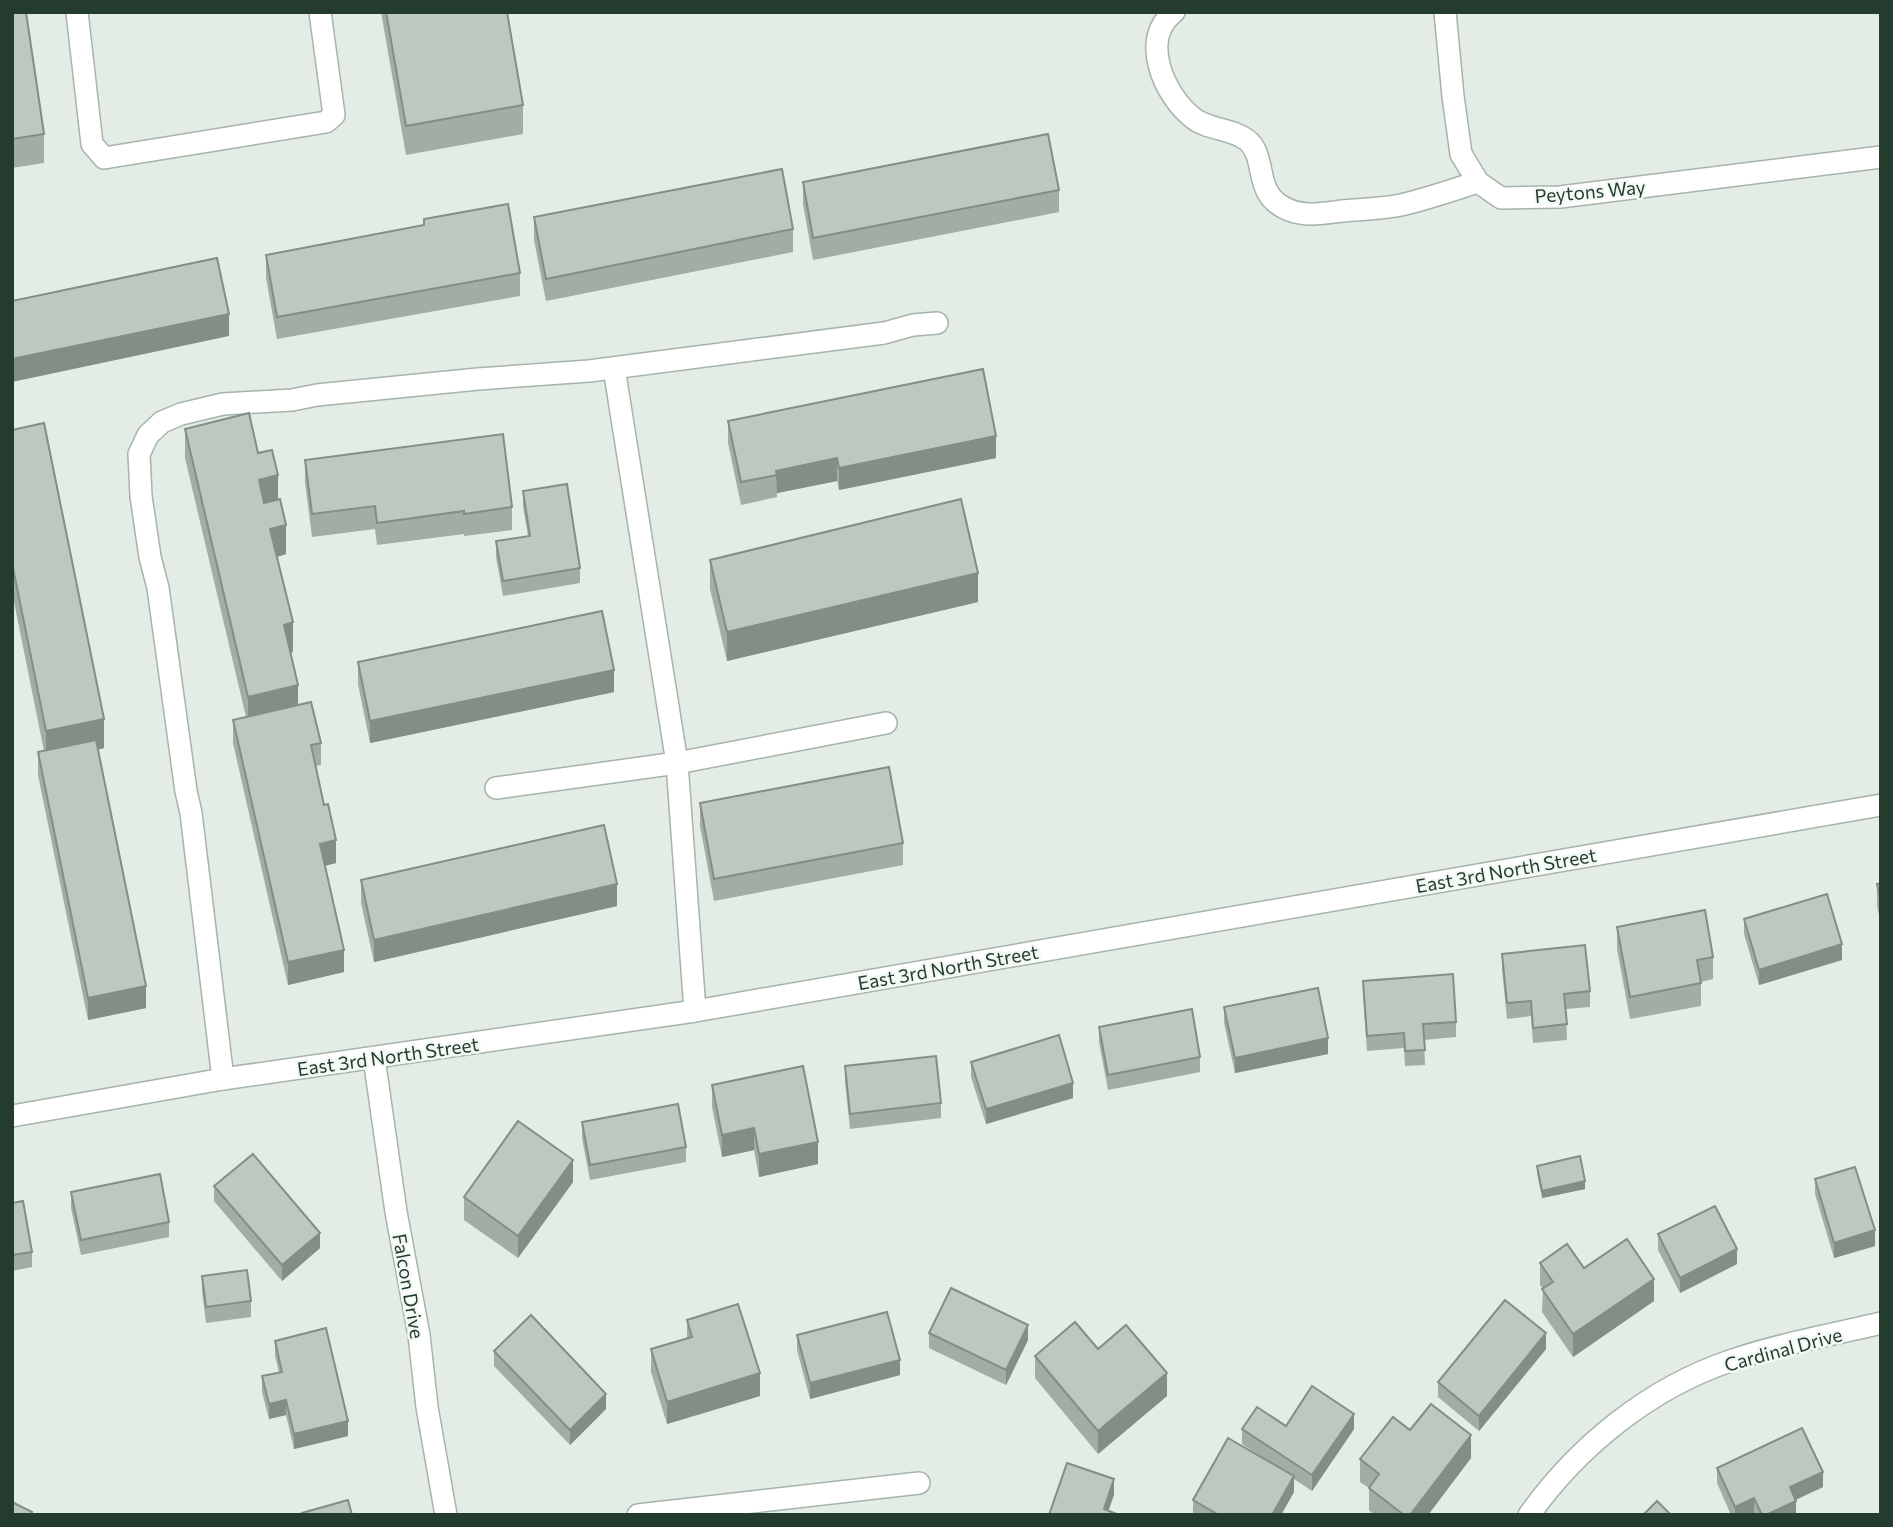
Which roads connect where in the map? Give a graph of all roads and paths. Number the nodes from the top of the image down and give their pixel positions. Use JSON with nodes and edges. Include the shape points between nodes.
{"nodes":[{"id":1,"x":77,"y":12,"type":"edge"},
{"id":2,"x":320,"y":12,"type":"edge"},
{"id":3,"x":1174,"y":12,"type":"edge"},
{"id":4,"x":1445,"y":12,"type":"edge"},
{"id":5,"x":1881,"y":157,"type":"edge"},
{"id":6,"x":1478,"y":182,"type":"junction"},
{"id":7,"x":937,"y":323,"type":"dead end"},
{"id":8,"x":614,"y":368,"type":"junction"},
{"id":9,"x":886,"y":723,"type":"dead end"},
{"id":10,"x":677,"y":763,"type":"junction"},
{"id":11,"x":496,"y":788,"type":"dead end"},
{"id":12,"x":1881,"y":805,"type":"edge"},
{"id":13,"x":695,"y":1011,"type":"junction"},
{"id":14,"x":374,"y":1058,"type":"junction"},
{"id":15,"x":223,"y":1079,"type":"junction"},
{"id":16,"x":12,"y":1115,"type":"edge"},
{"id":17,"x":1881,"y":1323,"type":"edge"},
{"id":18,"x":919,"y":1483,"type":"dead end"},
{"id":19,"x":446,"y":1515,"type":"edge"},
{"id":20,"x":638,"y":1515,"type":"edge"},
{"id":21,"x":1529,"y":1515,"type":"edge"}],
"edges":[{"from":1,"to":2,"type":"street","via":[[92,144],[104,158],[326,122],[334,115]]},
{"from":3,"to":6,"type":"street","via":[[1157,36],[1158,66],[1172,96],[1194,119],[1248,141],[1270,198],[1289,210],[1308,215],[1399,205]]},
{"from":4,"to":6,"type":"street","via":[[1461,154]]},
{"from":5,"to":6,"type":"street","name":"Peytons Way","via":[[1560,197],[1501,198]]},
{"from":7,"to":8,"type":"street"},
{"from":8,"to":10,"type":"street"},
{"from":8,"to":15,"type":"street","via":[[223,404],[181,414],[148,435],[139,454],[141,496],[191,813]]},
{"from":9,"to":10,"type":"street"},
{"from":10,"to":11,"type":"street"},
{"from":10,"to":13,"type":"street"},
{"from":12,"to":13,"type":"street","name":"East 3rd North Street"},
{"from":13,"to":14,"type":"street","name":"East 3rd North Street"},
{"from":14,"to":15,"type":"street","name":"East 3rd North Street"},
{"from":14,"to":19,"type":"street","name":"Falcon Drive"},
{"from":15,"to":16,"type":"street","name":"East 3rd North Street"},
{"from":17,"to":21,"type":"street","name":"Cardinal Drive","via":[[1764,1350],[1687,1379],[1606,1432],[1572,1462]]},
{"from":18,"to":20,"type":"street"}]}
